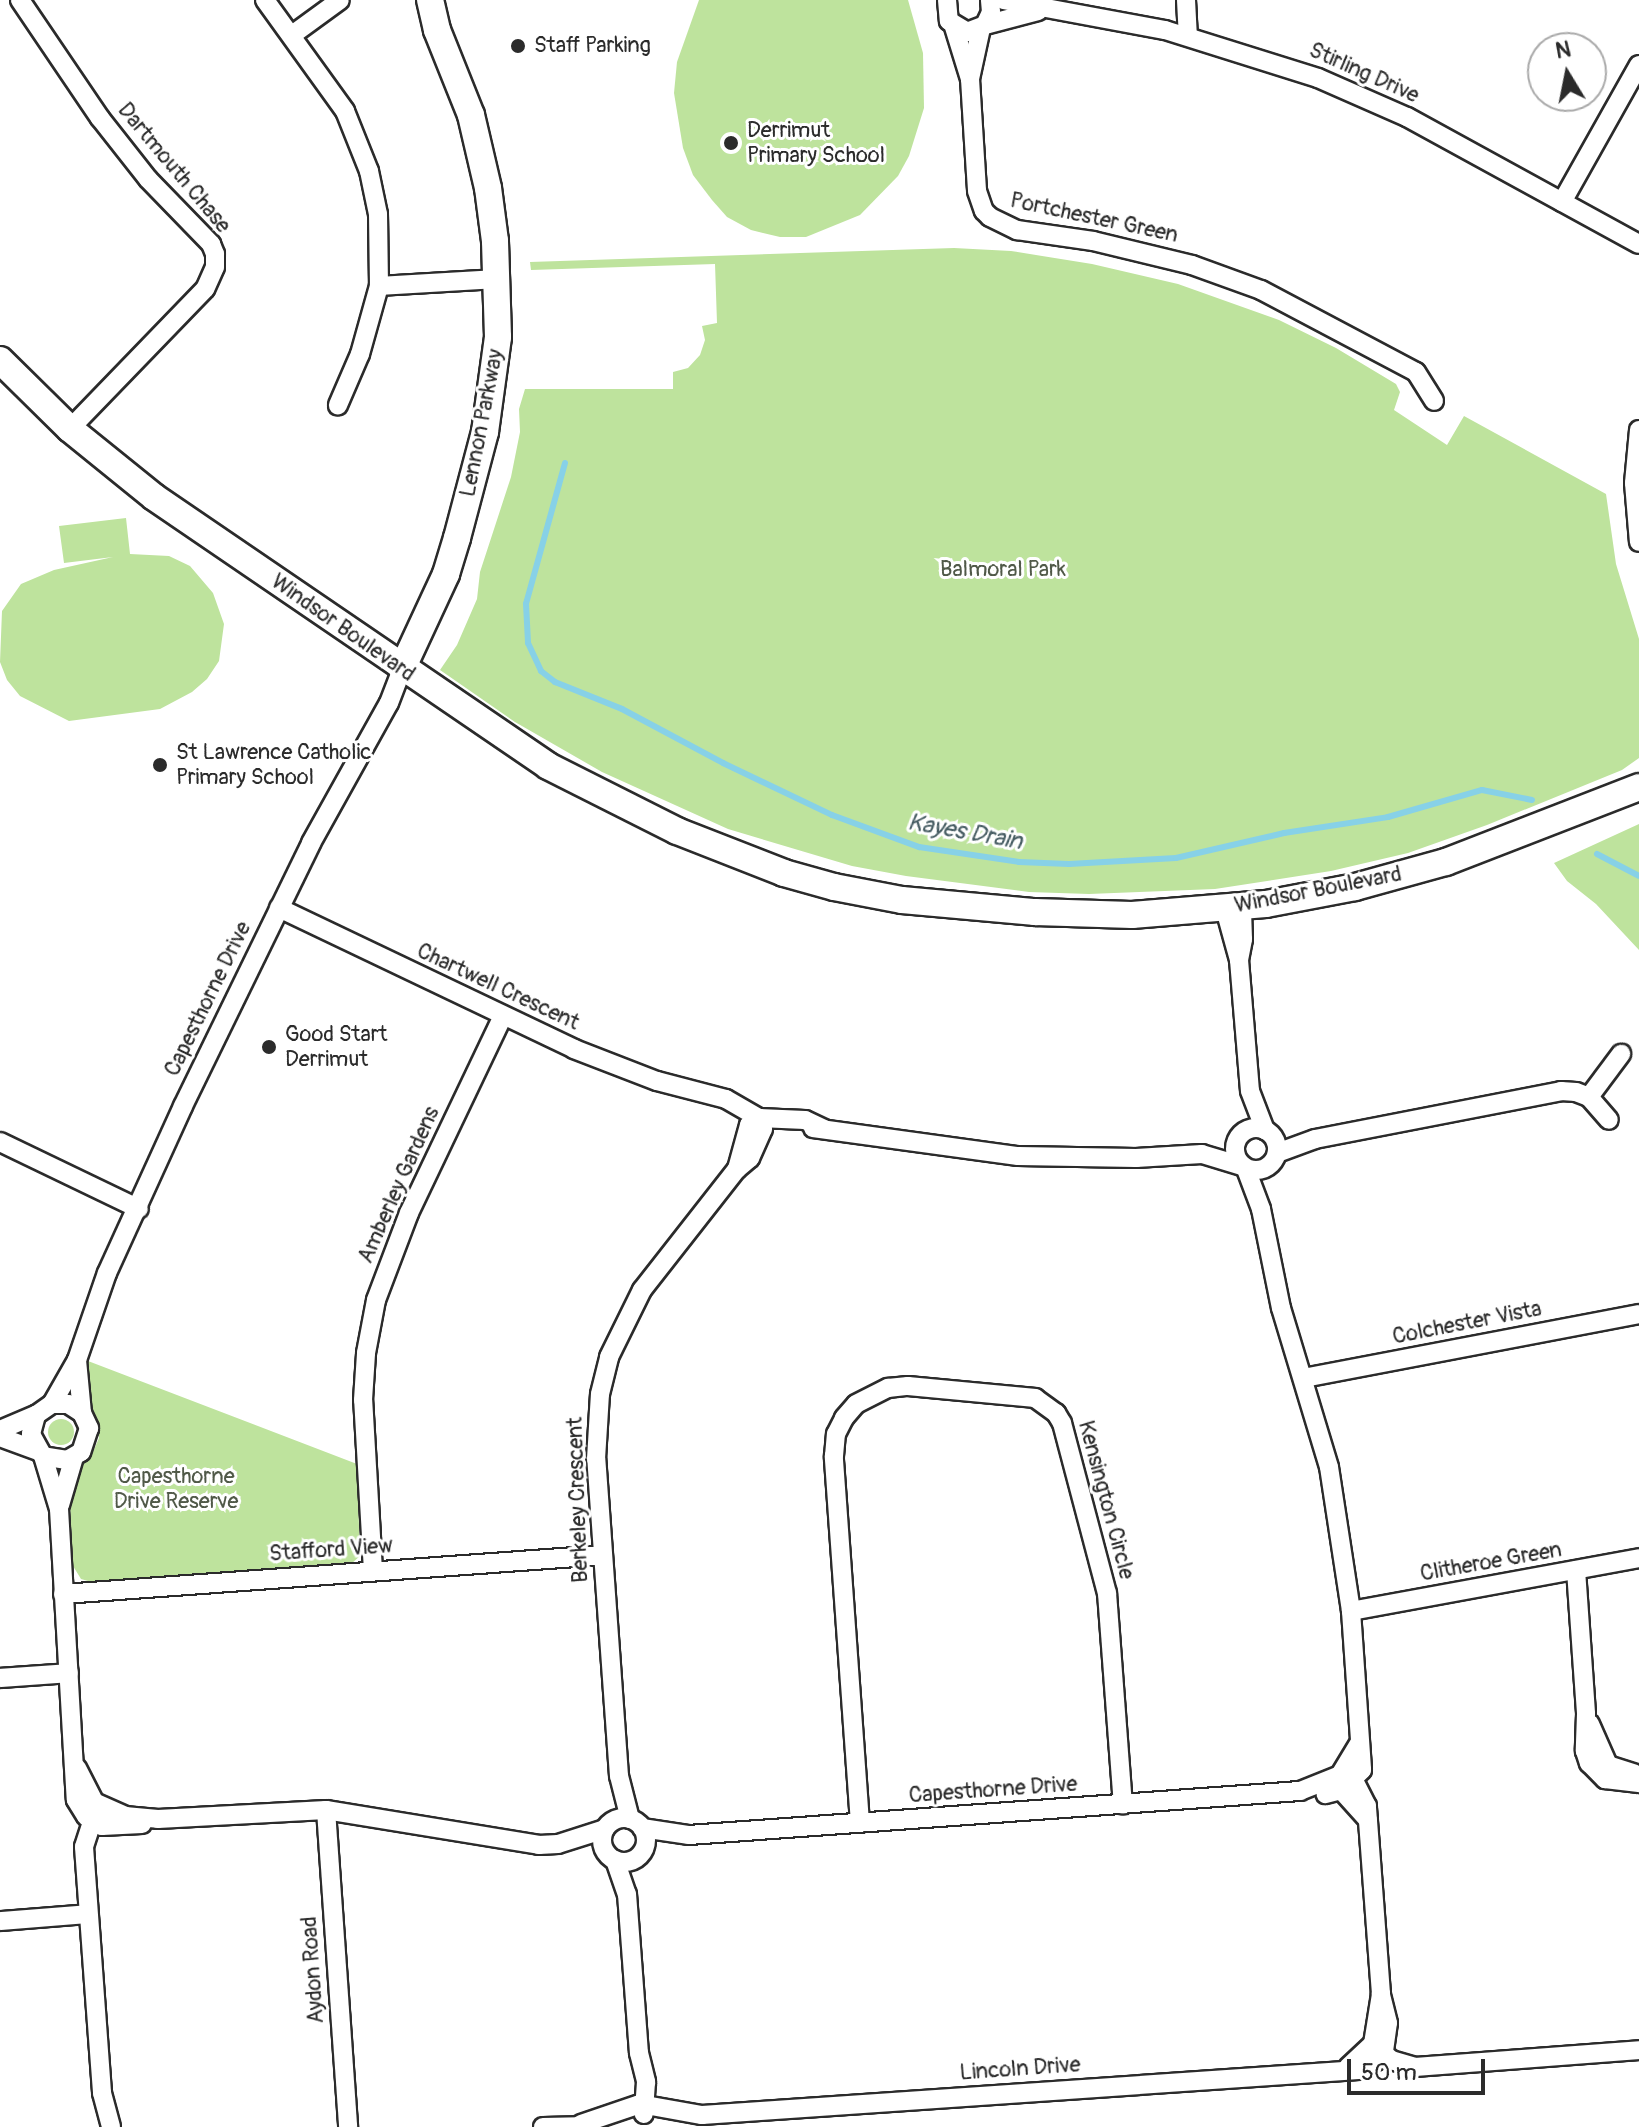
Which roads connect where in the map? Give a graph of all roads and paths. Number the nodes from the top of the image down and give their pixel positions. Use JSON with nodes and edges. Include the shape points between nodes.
{"nodes":[{"id":1,"x":20,"y":0,"type":"edge"},
{"id":2,"x":265,"y":0,"type":"edge"},
{"id":3,"x":340,"y":0,"type":"edge"},
{"id":4,"x":414,"y":0,"type":"edge"},
{"id":5,"x":430,"y":0,"type":"edge"},
{"id":6,"x":947,"y":0,"type":"edge"},
{"id":7,"x":990,"y":0,"type":"edge"},
{"id":8,"x":1003,"y":0,"type":"edge"},
{"id":9,"x":1178,"y":0,"type":"edge"},
{"id":10,"x":1186,"y":0,"type":"edge"},
{"id":11,"x":1045,"y":10,"type":"junction"},
{"id":12,"x":983,"y":26,"type":"junction"},
{"id":13,"x":954,"y":27,"type":"junction"},
{"id":14,"x":437,"y":30,"type":"junction"},
{"id":15,"x":1165,"y":30,"type":"junction"},
{"id":16,"x":292,"y":35,"type":"junction"},
{"id":17,"x":1188,"y":36,"type":"junction"},
{"id":18,"x":1639,"y":65,"type":"edge"},
{"id":19,"x":970,"y":79,"type":"junction"},
{"id":20,"x":1562,"y":202,"type":"junction"},
{"id":21,"x":1639,"y":244,"type":"edge"},
{"id":22,"x":497,"y":279,"type":"junction"},
{"id":23,"x":379,"y":286,"type":"junction"},
{"id":24,"x":0,"y":360,"type":"edge"},
{"id":25,"x":1434,"y":401,"type":"dead end"},
{"id":26,"x":338,"y":405,"type":"dead end"},
{"id":27,"x":70,"y":429,"type":"junction"},
{"id":28,"x":1639,"y":430,"type":"edge"},
{"id":29,"x":1639,"y":542,"type":"edge"},
{"id":30,"x":402,"y":669,"type":"junction"},
{"id":31,"x":1636,"y":784,"type":"edge"},
{"id":32,"x":279,"y":908,"type":"junction"},
{"id":33,"x":1234,"y":908,"type":"junction"},
{"id":34,"x":502,"y":1018,"type":"junction"},
{"id":35,"x":1621,"y":1054,"type":"dead end"},
{"id":36,"x":1250,"y":1091,"type":"junction"},
{"id":37,"x":1589,"y":1097,"type":"junction"},
{"id":38,"x":1609,"y":1120,"type":"dead end"},
{"id":39,"x":757,"y":1124,"type":"junction"},
{"id":40,"x":1268,"y":1131,"type":"junction"},
{"id":41,"x":1237,"y":1139,"type":"junction"},
{"id":42,"x":1315,"y":1139,"type":"junction"},
{"id":43,"x":0,"y":1142,"type":"edge"},
{"id":44,"x":1202,"y":1154,"type":"junction"},
{"id":45,"x":1274,"y":1159,"type":"junction"},
{"id":46,"x":1244,"y":1168,"type":"junction"},
{"id":47,"x":139,"y":1209,"type":"junction"},
{"id":48,"x":1261,"y":1209,"type":"junction"},
{"id":49,"x":1639,"y":1314,"type":"edge"},
{"id":50,"x":77,"y":1360,"type":"junction"},
{"id":51,"x":1304,"y":1378,"type":"junction"},
{"id":52,"x":52,"y":1404,"type":"junction"},
{"id":53,"x":82,"y":1413,"type":"junction"},
{"id":54,"x":36,"y":1415,"type":"junction"},
{"id":55,"x":0,"y":1430,"type":"edge"},
{"id":56,"x":0,"y":1437,"type":"edge"},
{"id":57,"x":41,"y":1454,"type":"junction"},
{"id":58,"x":74,"y":1457,"type":"junction"},
{"id":59,"x":59,"y":1509,"type":"junction"},
{"id":60,"x":603,"y":1555,"type":"junction"},
{"id":61,"x":1639,"y":1558,"type":"edge"},
{"id":62,"x":1576,"y":1570,"type":"junction"},
{"id":63,"x":373,"y":1571,"type":"junction"},
{"id":64,"x":63,"y":1594,"type":"junction"},
{"id":65,"x":1351,"y":1611,"type":"junction"},
{"id":66,"x":69,"y":1673,"type":"junction"},
{"id":67,"x":0,"y":1678,"type":"edge"},
{"id":68,"x":1586,"y":1714,"type":"junction"},
{"id":69,"x":1639,"y":1774,"type":"edge"},
{"id":70,"x":1345,"y":1782,"type":"junction"},
{"id":71,"x":1639,"y":1783,"type":"edge"},
{"id":72,"x":1123,"y":1804,"type":"junction"},
{"id":73,"x":326,"y":1810,"type":"junction"},
{"id":74,"x":100,"y":1819,"type":"junction"},
{"id":75,"x":860,"y":1823,"type":"junction"},
{"id":76,"x":622,"y":1824,"type":"junction"},
{"id":77,"x":689,"y":1835,"type":"junction"},
{"id":78,"x":558,"y":1844,"type":"junction"},
{"id":79,"x":641,"y":1852,"type":"junction"},
{"id":80,"x":611,"y":1857,"type":"junction"},
{"id":81,"x":627,"y":1894,"type":"junction"},
{"id":82,"x":88,"y":1914,"type":"junction"},
{"id":83,"x":0,"y":1921,"type":"edge"},
{"id":84,"x":1381,"y":2048,"type":"junction"},
{"id":85,"x":1639,"y":2050,"type":"edge"},
{"id":86,"x":102,"y":2093,"type":"junction"},
{"id":87,"x":643,"y":2107,"type":"junction"},
{"id":88,"x":99,"y":2127,"type":"edge"},
{"id":89,"x":111,"y":2127,"type":"edge"},
{"id":90,"x":348,"y":2127,"type":"edge"},
{"id":91,"x":543,"y":2127,"type":"edge"}],
"edges":[{"from":1,"to":27,"type":"street","name":"Dartmouth Chase","via":[[100,118],[215,254],[205,289]]},
{"from":2,"to":16,"type":"street"},
{"from":3,"to":16,"type":"street"},
{"from":4,"to":14,"type":"street","name":"Lennon Parkway"},
{"from":5,"to":14,"type":"street","name":"Lennon Parkway"},
{"from":6,"to":13,"type":"street","name":"Portchester Green","via":[[946,14]]},
{"from":7,"to":12,"type":"street","name":"Portchester Green","via":[[991,12]]},
{"from":8,"to":11,"type":"street","name":"Stirling Drive"},
{"from":9,"to":15,"type":"street"},
{"from":10,"to":17,"type":"street"},
{"from":11,"to":12,"type":"street","name":"Stirling Drive"},
{"from":11,"to":15,"type":"street","name":"Stirling Drive"},
{"from":12,"to":13,"type":"street","name":"Stirling Drive","via":[[967,32]]},
{"from":12,"to":19,"type":"street","name":"Portchester Green"},
{"from":13,"to":19,"type":"street","name":"Portchester Green"},
{"from":14,"to":22,"type":"street","name":"Lennon Parkway","via":[[477,139]]},
{"from":15,"to":17,"type":"street","name":"Stirling Drive"},
{"from":16,"to":23,"type":"street","via":[[345,111],[361,145],[378,214]]},
{"from":17,"to":20,"type":"street","name":"Stirling Drive","via":[[1362,96]]},
{"from":18,"to":20,"type":"street"},
{"from":19,"to":25,"type":"street","name":"Portchester Green","via":[[977,191],[990,217],[1017,230],[1093,241],[1192,265],[1261,290],[1416,372]]},
{"from":20,"to":21,"type":"street","name":"Stirling Drive"},
{"from":22,"to":23,"type":"street"},
{"from":22,"to":30,"type":"street","name":"Lennon Parkway","via":[[493,381],[475,473],[446,574]]},
{"from":23,"to":26,"type":"street","via":[[364,344]]},
{"from":24,"to":27,"type":"street","name":"Windsor Boulevard"},
{"from":27,"to":30,"type":"street","name":"Windsor Boulevard","via":[[154,497]]},
{"from":28,"to":29,"type":"street","via":[[1634,483]]},
{"from":30,"to":32,"type":"street","name":"Capesthorne Drive"},
{"from":30,"to":33,"type":"street","name":"Windsor Boulevard","via":[[586,788],[719,847],[991,909],[1132,915]]},
{"from":31,"to":33,"type":"street","name":"Windsor Boulevard","via":[[1528,833],[1446,862],[1355,887]]},
{"from":32,"to":34,"type":"street","name":"Chartwell Crescent"},
{"from":32,"to":47,"type":"street","name":"Capesthorne Drive"},
{"from":33,"to":36,"type":"street","via":[[1243,939],[1239,960]]},
{"from":34,"to":39,"type":"street","name":"Chartwell Crescent","via":[[702,1095]]},
{"from":34,"to":63,"type":"street","name":"Amberley Gardens","via":[[409,1213],[376,1300],[363,1400]]},
{"from":35,"to":37,"type":"street"},
{"from":36,"to":40,"type":"street"},
{"from":36,"to":41,"type":"street"},
{"from":37,"to":38,"type":"street"},
{"from":37,"to":42,"type":"street","via":[[1561,1091]]},
{"from":39,"to":44,"type":"street","via":[[805,1120],[824,1129],[1018,1156]]},
{"from":39,"to":60,"type":"street","name":"Berkeley Crescent","via":[[737,1169],[642,1290],[609,1357],[596,1429]]},
{"from":40,"to":41,"type":"street","via":[[1253,1128]]},
{"from":40,"to":42,"type":"street"},
{"from":40,"to":45,"type":"street","via":[[1276,1142]]},
{"from":41,"to":44,"type":"street"},
{"from":41,"to":46,"type":"street","via":[[1235,1155]]},
{"from":42,"to":45,"type":"street"},
{"from":43,"to":47,"type":"street"},
{"from":44,"to":46,"type":"street"},
{"from":45,"to":46,"type":"street","via":[[1259,1171]]},
{"from":45,"to":48,"type":"street"},
{"from":46,"to":48,"type":"street"},
{"from":47,"to":50,"type":"street","name":"Capesthorne Drive","via":[[107,1273]]},
{"from":48,"to":51,"type":"street","via":[[1278,1293]]},
{"from":49,"to":51,"type":"street","name":"Colchester Vista"},
{"from":50,"to":52,"type":"street","name":"Capesthorne Drive"},
{"from":50,"to":53,"type":"street","name":"Capesthorne Drive"},
{"from":51,"to":65,"type":"street","via":[[1329,1467]]},
{"from":52,"to":53,"type":"street","via":[[68,1404]]},
{"from":52,"to":54,"type":"street"},
{"from":53,"to":58,"type":"street","via":[[89,1437]]},
{"from":54,"to":55,"type":"street"},
{"from":54,"to":57,"type":"street","via":[[31,1434]]},
{"from":56,"to":57,"type":"street"},
{"from":57,"to":58,"type":"street","via":[[58,1461]]},
{"from":57,"to":59,"type":"street"},
{"from":58,"to":59,"type":"street"},
{"from":59,"to":64,"type":"street"},
{"from":60,"to":63,"type":"street","name":"Stafford View"},
{"from":60,"to":76,"type":"street","name":"Berkeley Crescent"},
{"from":61,"to":62,"type":"street","name":"Clitheroe Green"},
{"from":62,"to":65,"type":"street","name":"Clitheroe Green"},
{"from":62,"to":68,"type":"street"},
{"from":63,"to":64,"type":"street","name":"Stafford View"},
{"from":64,"to":66,"type":"street"},
{"from":65,"to":70,"type":"street","via":[[1359,1743]]},
{"from":66,"to":67,"type":"street"},
{"from":66,"to":74,"type":"street","via":[[77,1768]]},
{"from":68,"to":69,"type":"street","via":[[1608,1765]]},
{"from":68,"to":71,"type":"street","via":[[1589,1763],[1605,1779]]},
{"from":70,"to":72,"type":"street","name":"Capesthorne Drive","via":[[1300,1791]]},
{"from":70,"to":84,"type":"street","via":[[1368,1820]]},
{"from":72,"to":75,"type":"street","name":"Capesthorne Drive"},
{"from":72,"to":75,"type":"street","name":"Kensington Circle","via":[[1107,1593],[1062,1423],[1035,1398],[888,1388],[856,1404],[844,1418],[834,1456]]},
{"from":73,"to":74,"type":"street","name":"Capesthorne Drive"},
{"from":73,"to":78,"type":"street","name":"Capesthorne Drive","via":[[525,1844]]},
{"from":73,"to":90,"type":"street","name":"Aydon Road"},
{"from":74,"to":82,"type":"street","via":[[88,1867]]},
{"from":75,"to":77,"type":"street","name":"Capesthorne Drive"},
{"from":76,"to":77,"type":"street","name":"Capesthorne Drive"},
{"from":76,"to":78,"type":"street","name":"Capesthorne Drive"},
{"from":76,"to":79,"type":"street"},
{"from":76,"to":80,"type":"street","via":[[602,1842]]},
{"from":77,"to":79,"type":"street","name":"Capesthorne Drive"},
{"from":78,"to":80,"type":"street","name":"Capesthorne Drive"},
{"from":79,"to":80,"type":"street","name":"Capesthorne Drive","via":[[627,1862]]},
{"from":79,"to":81,"type":"street"},
{"from":80,"to":81,"type":"street"},
{"from":81,"to":87,"type":"street"},
{"from":82,"to":83,"type":"street"},
{"from":82,"to":86,"type":"street"},
{"from":84,"to":85,"type":"street","via":[[1441,2063]]},
{"from":84,"to":87,"type":"street","name":"Lincoln Drive","via":[[1342,2070],[702,2115],[681,2121]]},
{"from":86,"to":88,"type":"street"},
{"from":86,"to":89,"type":"street"},
{"from":87,"to":91,"type":"street","via":[[613,2125]]}]}
